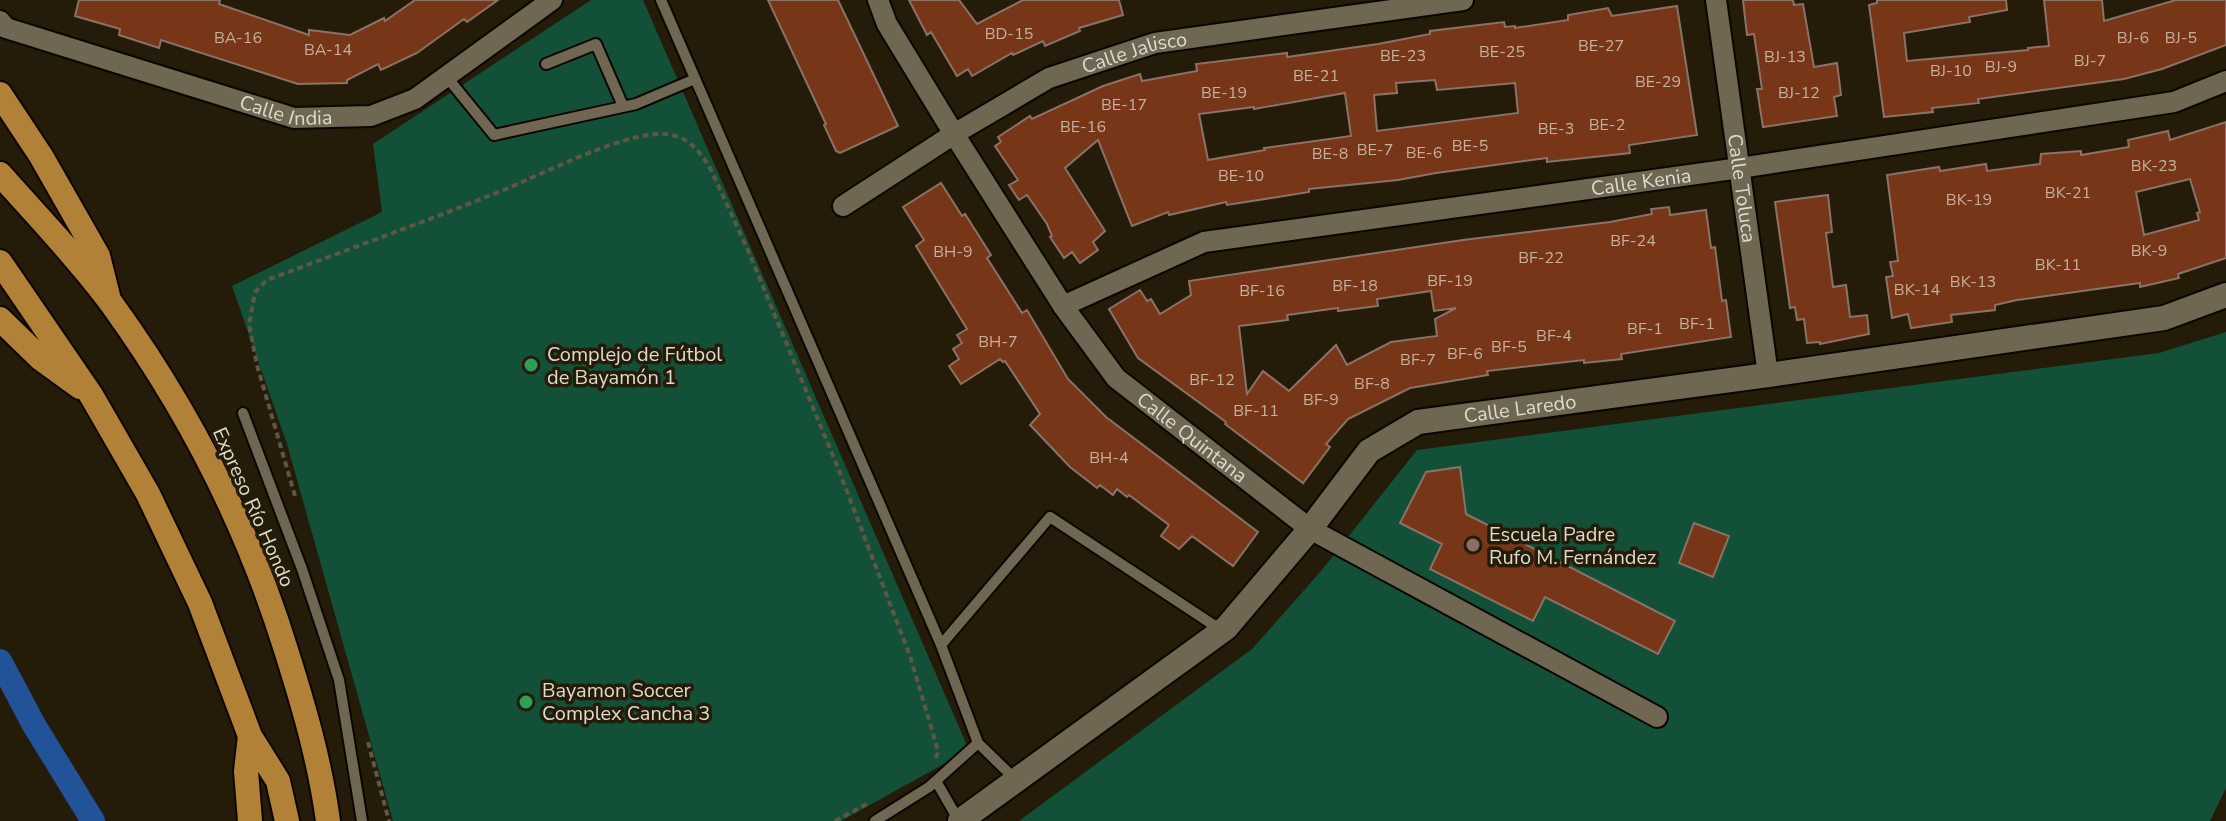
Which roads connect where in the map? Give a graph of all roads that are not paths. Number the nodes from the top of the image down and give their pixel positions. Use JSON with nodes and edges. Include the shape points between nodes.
{"nodes":[{"id":1,"x":552,"y":0,"type":"edge"},
{"id":2,"x":661,"y":0,"type":"edge"},
{"id":3,"x":878,"y":0,"type":"edge"},
{"id":4,"x":1463,"y":0,"type":"edge"},
{"id":5,"x":1716,"y":0,"type":"edge"},
{"id":6,"x":0,"y":21,"type":"edge"},
{"id":7,"x":546,"y":64,"type":"dead end"},
{"id":8,"x":446,"y":76,"type":"junction"},
{"id":9,"x":695,"y":79,"type":"junction"},
{"id":10,"x":2226,"y":81,"type":"edge"},
{"id":11,"x":0,"y":94,"type":"edge"},
{"id":12,"x":623,"y":106,"type":"junction"},
{"id":13,"x":954,"y":134,"type":"junction"},
{"id":14,"x":1740,"y":168,"type":"junction"},
{"id":15,"x":0,"y":174,"type":"edge"},
{"id":16,"x":843,"y":206,"type":"dead end"},
{"id":17,"x":0,"y":262,"type":"edge"},
{"id":18,"x":2226,"y":295,"type":"edge"},
{"id":19,"x":110,"y":302,"type":"junction"},
{"id":20,"x":1063,"y":306,"type":"junction"},
{"id":21,"x":0,"y":319,"type":"edge"},
{"id":22,"x":1768,"y":375,"type":"junction"},
{"id":23,"x":91,"y":395,"type":"junction"},
{"id":24,"x":243,"y":413,"type":"dead end"},
{"id":25,"x":1310,"y":529,"type":"junction"},
{"id":26,"x":1222,"y":631,"type":"junction"},
{"id":27,"x":941,"y":645,"type":"junction"},
{"id":28,"x":1657,"y":717,"type":"dead end"},
{"id":29,"x":250,"y":736,"type":"junction"},
{"id":30,"x":978,"y":743,"type":"junction"},
{"id":31,"x":936,"y":781,"type":"junction"},
{"id":32,"x":1017,"y":781,"type":"junction"},
{"id":33,"x":250,"y":821,"type":"edge"},
{"id":34,"x":287,"y":821,"type":"edge"},
{"id":35,"x":328,"y":821,"type":"edge"},
{"id":36,"x":362,"y":821,"type":"edge"},
{"id":37,"x":875,"y":821,"type":"edge"},
{"id":38,"x":959,"y":821,"type":"edge"}],
"edges":[{"from":1,"to":8,"type":"street","name":"Calle India"},
{"from":2,"to":9,"type":"lane"},
{"from":3,"to":13,"type":"street","name":"Calle Quintana","via":[[887,24]]},
{"from":4,"to":13,"type":"street","name":"Calle Jalisco","via":[[1155,43],[1049,78]]},
{"from":5,"to":14,"type":"street","name":"Calle Toluca"},
{"from":6,"to":8,"type":"street","name":"Calle India","via":[[6,28],[294,118],[371,116],[415,99]]},
{"from":7,"to":12,"type":"lane","via":[[596,44]]},
{"from":8,"to":12,"type":"lane","via":[[494,135]]},
{"from":9,"to":12,"type":"lane"},
{"from":9,"to":27,"type":"lane"},
{"from":10,"to":14,"type":"street","name":"Calle Kenia","via":[[2174,102]]},
{"from":11,"to":19,"type":"highway","via":[[98,256]]},
{"from":13,"to":16,"type":"street","name":"Calle Jalisco"},
{"from":13,"to":20,"type":"street","name":"Calle Quintana"},
{"from":14,"to":20,"type":"street","name":"Calle Kenia","via":[[1204,242]]},
{"from":14,"to":22,"type":"street","name":"Calle Toluca"},
{"from":15,"to":19,"type":"highway","name":"Expreso Río Hondo"},
{"from":17,"to":23,"type":"highway"},
{"from":18,"to":22,"type":"main road","name":"Calle Laredo","via":[[2164,318]]},
{"from":19,"to":35,"type":"highway","name":"Expreso Río Hondo","via":[[192,426],[224,487],[275,611],[309,721]]},
{"from":20,"to":25,"type":"street","name":"Calle Quintana","via":[[1116,378]]},
{"from":21,"to":23,"type":"highway","via":[[40,358]]},
{"from":22,"to":25,"type":"main road","name":"Calle Laredo","via":[[1418,422],[1369,451]]},
{"from":23,"to":29,"type":"highway","via":[[148,494],[200,603]]},
{"from":24,"to":36,"type":"lane","via":[[339,680]]},
{"from":25,"to":26,"type":"main road","name":"Calle Laredo"},
{"from":25,"to":28,"type":"street","name":"Calle Quintana"},
{"from":26,"to":27,"type":"lane","via":[[1050,517]]},
{"from":26,"to":32,"type":"main road","name":"Calle Laredo"},
{"from":27,"to":30,"type":"lane"},
{"from":29,"to":33,"type":"highway"},
{"from":29,"to":34,"type":"highway","via":[[278,781]]},
{"from":30,"to":31,"type":"lane"},
{"from":30,"to":32,"type":"lane"},
{"from":31,"to":37,"type":"lane"},
{"from":31,"to":38,"type":"lane"},
{"from":32,"to":38,"type":"main road","name":"Calle Laredo"}]}
